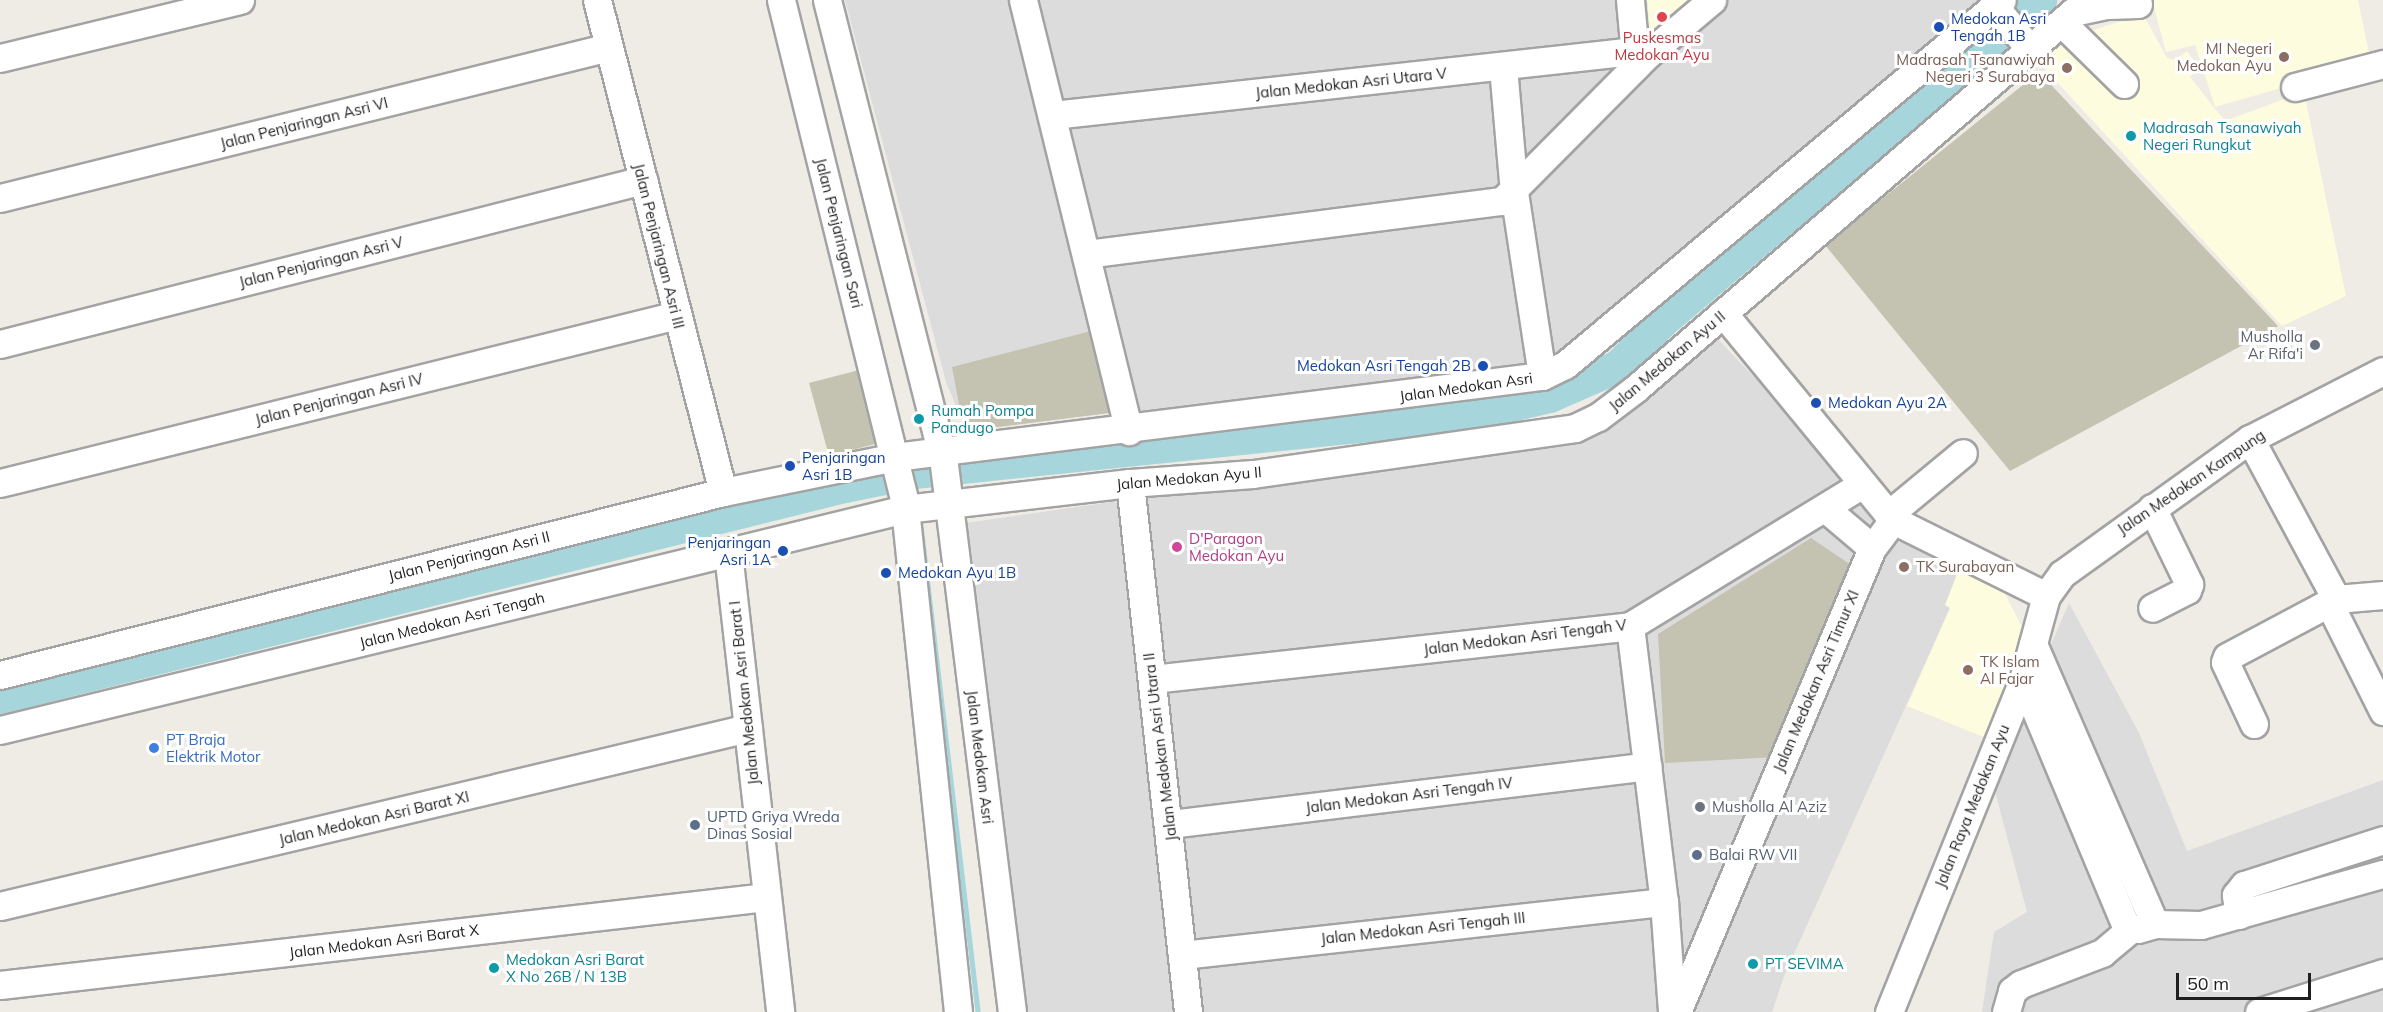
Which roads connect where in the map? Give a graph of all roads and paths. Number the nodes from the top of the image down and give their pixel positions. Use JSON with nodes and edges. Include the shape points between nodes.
{"nodes":[{"id":1,"x":240,"y":0,"type":"edge"},
{"id":2,"x":597,"y":0,"type":"edge"},
{"id":3,"x":782,"y":0,"type":"edge"},
{"id":4,"x":827,"y":0,"type":"edge"},
{"id":5,"x":1023,"y":0,"type":"edge"},
{"id":6,"x":1630,"y":0,"type":"edge"},
{"id":7,"x":1712,"y":0,"type":"edge"},
{"id":8,"x":2138,"y":4,"type":"dead end"},
{"id":9,"x":1999,"y":7,"type":"edge"},
{"id":10,"x":2062,"y":22,"type":"junction"},
{"id":11,"x":2027,"y":45,"type":"junction"},
{"id":12,"x":609,"y":47,"type":"junction"},
{"id":13,"x":1639,"y":57,"type":"junction"},
{"id":14,"x":0,"y":58,"type":"edge"},
{"id":15,"x":2383,"y":64,"type":"edge"},
{"id":16,"x":1503,"y":67,"type":"junction"},
{"id":17,"x":2124,"y":84,"type":"dead end"},
{"id":18,"x":2295,"y":87,"type":"dead end"},
{"id":19,"x":1053,"y":115,"type":"junction"},
{"id":20,"x":643,"y":180,"type":"junction"},
{"id":21,"x":1514,"y":192,"type":"junction"},
{"id":22,"x":0,"y":198,"type":"edge"},
{"id":23,"x":1087,"y":254,"type":"junction"},
{"id":24,"x":1723,"y":313,"type":"junction"},
{"id":25,"x":677,"y":315,"type":"junction"},
{"id":26,"x":0,"y":344,"type":"edge"},
{"id":27,"x":2383,"y":371,"type":"edge"},
{"id":28,"x":1542,"y":376,"type":"junction"},
{"id":29,"x":1129,"y":431,"type":"junction"},
{"id":30,"x":2250,"y":439,"type":"junction"},
{"id":31,"x":1963,"y":453,"type":"dead end"},
{"id":32,"x":942,"y":454,"type":"junction"},
{"id":33,"x":896,"y":461,"type":"junction"},
{"id":34,"x":0,"y":483,"type":"edge"},
{"id":35,"x":1130,"y":483,"type":"junction"},
{"id":36,"x":1861,"y":485,"type":"junction"},
{"id":37,"x":723,"y":492,"type":"junction"},
{"id":38,"x":949,"y":499,"type":"junction"},
{"id":39,"x":904,"y":504,"type":"junction"},
{"id":40,"x":2152,"y":508,"type":"junction"},
{"id":41,"x":1826,"y":509,"type":"junction"},
{"id":42,"x":1890,"y":518,"type":"junction"},
{"id":43,"x":1872,"y":548,"type":"junction"},
{"id":44,"x":728,"y":553,"type":"junction"},
{"id":45,"x":2383,"y":595,"type":"edge"},
{"id":46,"x":2046,"y":596,"type":"junction"},
{"id":47,"x":2333,"y":601,"type":"junction"},
{"id":48,"x":2152,"y":608,"type":"dead end"},
{"id":49,"x":1630,"y":626,"type":"junction"},
{"id":50,"x":2033,"y":644,"type":"junction"},
{"id":51,"x":0,"y":675,"type":"edge"},
{"id":52,"x":1152,"y":679,"type":"junction"},
{"id":53,"x":2023,"y":680,"type":"junction"},
{"id":54,"x":2383,"y":711,"type":"edge"},
{"id":55,"x":2253,"y":724,"type":"dead end"},
{"id":56,"x":748,"y":728,"type":"junction"},
{"id":57,"x":0,"y":730,"type":"edge"},
{"id":58,"x":1647,"y":766,"type":"junction"},
{"id":59,"x":1170,"y":824,"type":"junction"},
{"id":60,"x":2383,"y":840,"type":"edge"},
{"id":61,"x":2131,"y":868,"type":"junction"},
{"id":62,"x":2383,"y":874,"type":"edge"},
{"id":63,"x":2106,"y":878,"type":"junction"},
{"id":64,"x":767,"y":897,"type":"junction"},
{"id":65,"x":1664,"y":902,"type":"junction"},
{"id":66,"x":0,"y":906,"type":"edge"},
{"id":67,"x":2239,"y":915,"type":"junction"},
{"id":68,"x":2155,"y":924,"type":"junction"},
{"id":69,"x":2128,"y":932,"type":"junction"},
{"id":70,"x":1182,"y":955,"type":"junction"},
{"id":71,"x":2383,"y":973,"type":"edge"},
{"id":72,"x":0,"y":985,"type":"edge"},
{"id":73,"x":780,"y":1012,"type":"edge"},
{"id":74,"x":958,"y":1012,"type":"edge"},
{"id":75,"x":1012,"y":1012,"type":"edge"},
{"id":76,"x":1188,"y":1012,"type":"edge"},
{"id":77,"x":1672,"y":1012,"type":"edge"},
{"id":78,"x":1677,"y":1012,"type":"edge"},
{"id":79,"x":1889,"y":1012,"type":"edge"},
{"id":80,"x":2006,"y":1012,"type":"edge"},
{"id":81,"x":2259,"y":1012,"type":"edge"}],
"edges":[{"from":1,"to":14,"type":"street"},
{"from":2,"to":12,"type":"street","name":"Jalan Penjaringan Asri III"},
{"from":3,"to":33,"type":"street","name":"Jalan Penjaringan Sari"},
{"from":4,"to":32,"type":"street"},
{"from":5,"to":19,"type":"street"},
{"from":6,"to":13,"type":"street"},
{"from":7,"to":13,"type":"street"},
{"from":8,"to":10,"type":"street","name":"Jalan Medokan Ayu II","via":[[2086,7]]},
{"from":9,"to":11,"type":"street"},
{"from":9,"to":28,"type":"street","name":"Jalan Medokan Asri","via":[[1565,364]]},
{"from":10,"to":11,"type":"street","name":"Jalan Medokan Ayu II"},
{"from":10,"to":17,"type":"street"},
{"from":11,"to":24,"type":"street","name":"Jalan Medokan Ayu II"},
{"from":12,"to":20,"type":"street","name":"Jalan Penjaringan Asri III"},
{"from":12,"to":22,"type":"street","name":"Jalan Penjaringan Asri VI"},
{"from":13,"to":16,"type":"street","name":"Jalan Medokan Asri Utara V"},
{"from":13,"to":21,"type":"street"},
{"from":15,"to":18,"type":"street"},
{"from":16,"to":19,"type":"street","name":"Jalan Medokan Asri Utara V"},
{"from":16,"to":21,"type":"street"},
{"from":19,"to":23,"type":"street"},
{"from":20,"to":25,"type":"street","name":"Jalan Penjaringan Asri III"},
{"from":20,"to":26,"type":"street","name":"Jalan Penjaringan Asri V"},
{"from":21,"to":23,"type":"street","via":[[1502,201],[1485,205]]},
{"from":21,"to":28,"type":"street"},
{"from":23,"to":29,"type":"street"},
{"from":24,"to":35,"type":"street","name":"Jalan Medokan Ayu II","via":[[1626,396],[1575,428],[1253,474]]},
{"from":24,"to":36,"type":"street"},
{"from":25,"to":34,"type":"street","name":"Jalan Penjaringan Asri IV"},
{"from":25,"to":37,"type":"street","name":"Jalan Penjaringan Asri III"},
{"from":27,"to":30,"type":"street","name":"Jalan Medokan Kampung"},
{"from":28,"to":29,"type":"street","name":"Jalan Medokan Asri"},
{"from":29,"to":32,"type":"street","name":"Jalan Medokan Asri"},
{"from":30,"to":40,"type":"street","name":"Jalan Medokan Kampung"},
{"from":30,"to":47,"type":"street"},
{"from":31,"to":42,"type":"street","name":"Jalan Medokan Asri Timur XI"},
{"from":32,"to":33,"type":"street","name":"Jalan Penjaringan Asri II"},
{"from":32,"to":38,"type":"street","name":"Jalan Medokan Asri"},
{"from":33,"to":37,"type":"street","name":"Jalan Penjaringan Asri II"},
{"from":33,"to":39,"type":"street"},
{"from":35,"to":38,"type":"street","name":"Jalan Medokan Ayu II"},
{"from":35,"to":52,"type":"street","name":"Jalan Medokan Asri Utara II"},
{"from":36,"to":41,"type":"street","name":"Jalan Medokan Asri Tengah V"},
{"from":36,"to":42,"type":"street"},
{"from":37,"to":51,"type":"street","name":"Jalan Penjaringan Asri II"},
{"from":38,"to":39,"type":"street"},
{"from":38,"to":75,"type":"street","name":"Jalan Medokan Asri"},
{"from":39,"to":44,"type":"street","name":"Jalan Medokan Asri Tengah"},
{"from":39,"to":74,"type":"street"},
{"from":40,"to":46,"type":"street","name":"Jalan Medokan Kampung","via":[[2078,561]]},
{"from":40,"to":48,"type":"street","via":[[2189,584],[2187,590]]},
{"from":41,"to":43,"type":"street"},
{"from":41,"to":49,"type":"street","name":"Jalan Medokan Asri Tengah V"},
{"from":42,"to":43,"type":"street","name":"Jalan Medokan Asri Timur XI"},
{"from":42,"to":46,"type":"street"},
{"from":43,"to":78,"type":"street","name":"Jalan Medokan Asri Timur XI"},
{"from":44,"to":56,"type":"street","name":"Jalan Medokan Asri Barat I"},
{"from":44,"to":57,"type":"street","name":"Jalan Medokan Asri Tengah"},
{"from":45,"to":47,"type":"street"},
{"from":46,"to":50,"type":"street","name":"Jalan Raya Medokan Ayu"},
{"from":47,"to":54,"type":"street"},
{"from":47,"to":55,"type":"street","via":[[2227,657],[2225,662]]},
{"from":49,"to":52,"type":"street","name":"Jalan Medokan Asri Tengah V"},
{"from":49,"to":58,"type":"street"},
{"from":50,"to":53,"type":"street","name":"Jalan Raya Medokan Ayu"},
{"from":50,"to":61,"type":"street"},
{"from":52,"to":59,"type":"street","name":"Jalan Medokan Asri Utara II"},
{"from":53,"to":63,"type":"street"},
{"from":53,"to":79,"type":"street","name":"Jalan Raya Medokan Ayu"},
{"from":56,"to":64,"type":"street","name":"Jalan Medokan Asri Barat I"},
{"from":56,"to":66,"type":"street","name":"Jalan Medokan Asri Barat XI"},
{"from":58,"to":59,"type":"street","name":"Jalan Medokan Asri Tengah IV"},
{"from":58,"to":65,"type":"street"},
{"from":59,"to":70,"type":"street","name":"Jalan Medokan Asri Utara II"},
{"from":60,"to":67,"type":"street","via":[[2244,885],[2236,896]]},
{"from":61,"to":63,"type":"street"},
{"from":61,"to":68,"type":"street"},
{"from":62,"to":67,"type":"street"},
{"from":63,"to":69,"type":"street"},
{"from":64,"to":72,"type":"street","name":"Jalan Medokan Asri Barat X"},
{"from":64,"to":73,"type":"street","name":"Jalan Medokan Asri Barat I"},
{"from":65,"to":70,"type":"street","name":"Jalan Medokan Asri Tengah III"},
{"from":65,"to":77,"type":"street"},
{"from":67,"to":68,"type":"street","via":[[2201,925]]},
{"from":68,"to":69,"type":"street"},
{"from":69,"to":80,"type":"street","via":[[2102,953],[2021,984],[2012,991]]},
{"from":70,"to":76,"type":"street","name":"Jalan Medokan Asri Utara II"},
{"from":71,"to":81,"type":"street"}]}
